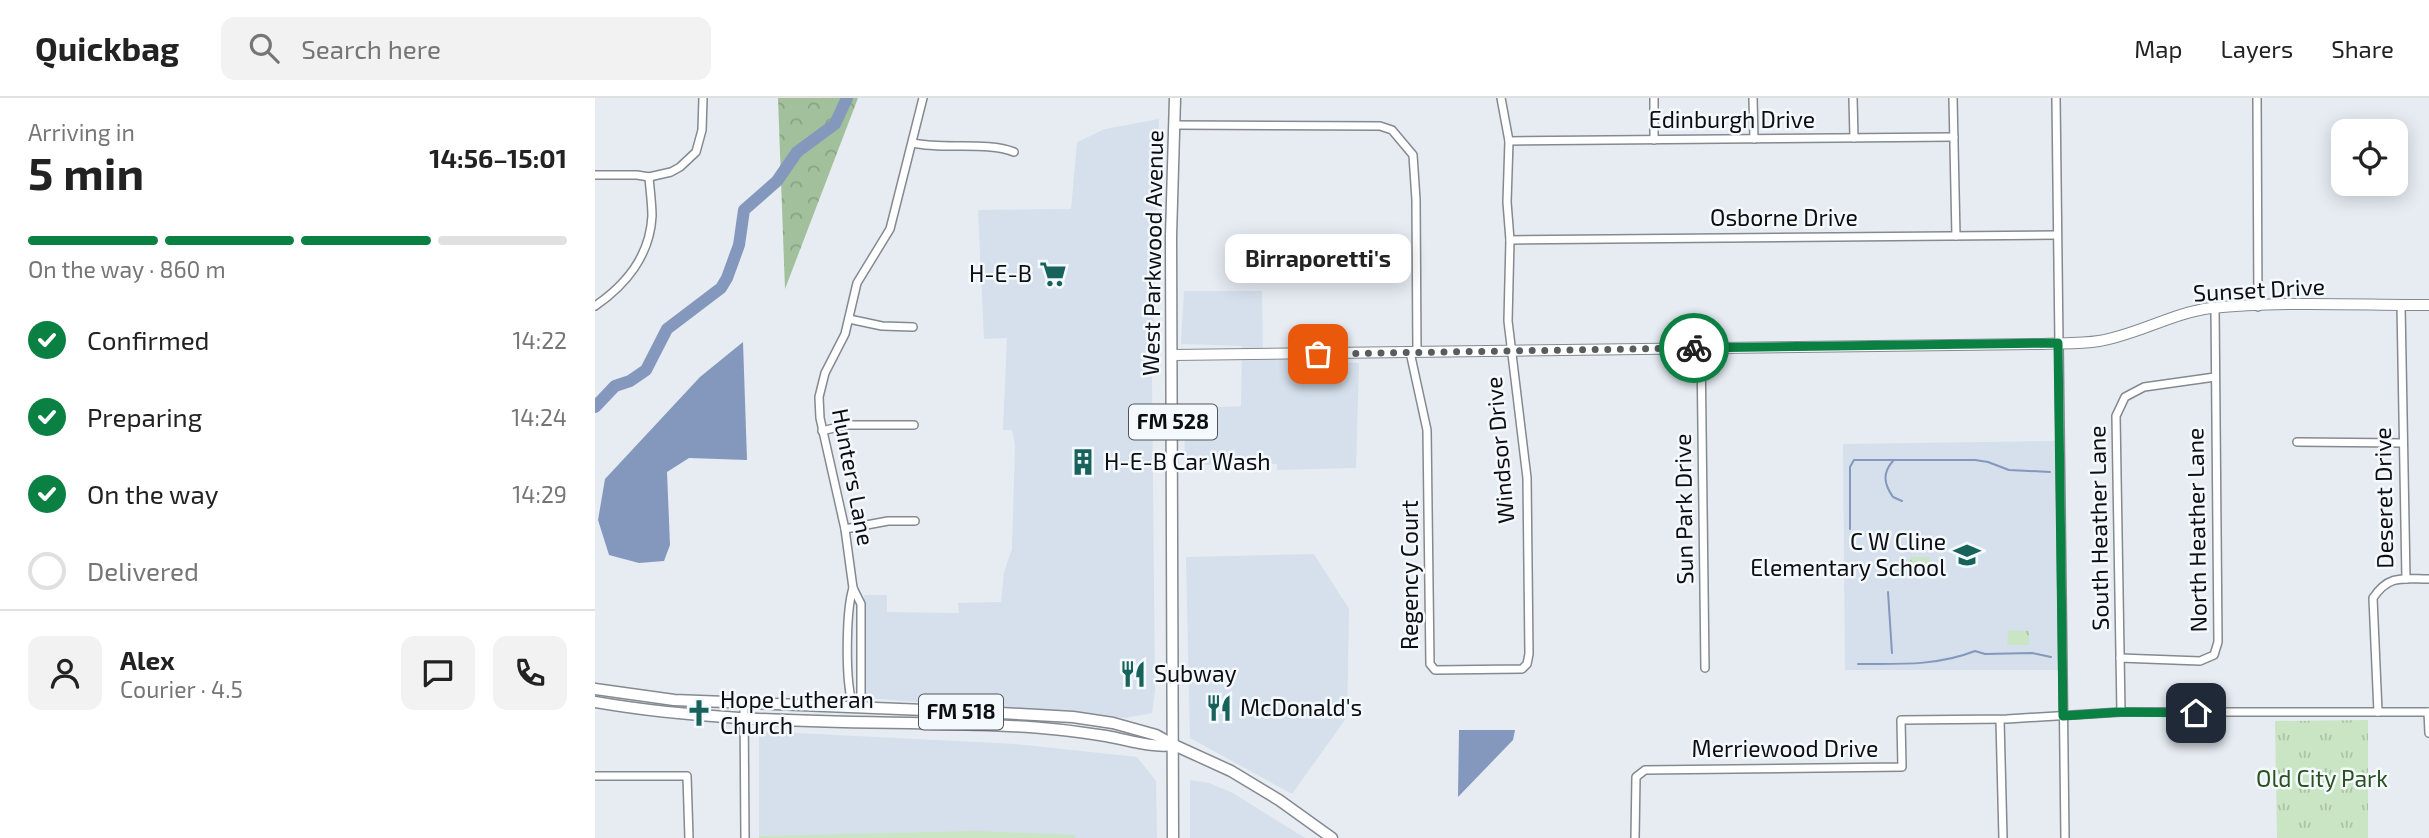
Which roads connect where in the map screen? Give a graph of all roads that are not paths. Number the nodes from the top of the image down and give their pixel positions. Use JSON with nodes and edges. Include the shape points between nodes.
{"nodes":[{"id":1,"x":703,"y":98,"type":"edge"},
{"id":2,"x":922,"y":98,"type":"edge"},
{"id":3,"x":1175,"y":98,"type":"edge"},
{"id":4,"x":1501,"y":98,"type":"edge"},
{"id":5,"x":1654,"y":98,"type":"edge"},
{"id":6,"x":1753,"y":98,"type":"edge"},
{"id":7,"x":1853,"y":98,"type":"edge"},
{"id":8,"x":1953,"y":98,"type":"edge"},
{"id":9,"x":2056,"y":98,"type":"edge"},
{"id":10,"x":2257,"y":98,"type":"edge"},
{"id":11,"x":1175,"y":125,"type":"junction"},
{"id":12,"x":1954,"y":137,"type":"junction"},
{"id":13,"x":1854,"y":138,"type":"junction"},
{"id":14,"x":1654,"y":139,"type":"junction"},
{"id":15,"x":1754,"y":139,"type":"junction"},
{"id":16,"x":1509,"y":141,"type":"junction"},
{"id":17,"x":912,"y":143,"type":"junction"},
{"id":18,"x":1014,"y":152,"type":"dead end"},
{"id":19,"x":595,"y":175,"type":"edge"},
{"id":20,"x":649,"y":177,"type":"junction"},
{"id":21,"x":2057,"y":235,"type":"junction"},
{"id":22,"x":1956,"y":236,"type":"junction"},
{"id":23,"x":1510,"y":240,"type":"junction"},
{"id":24,"x":2401,"y":305,"type":"junction"},
{"id":25,"x":2429,"y":305,"type":"edge"},
{"id":26,"x":595,"y":306,"type":"edge"},
{"id":27,"x":2258,"y":307,"type":"junction"},
{"id":28,"x":2215,"y":308,"type":"junction"},
{"id":29,"x":849,"y":319,"type":"junction"},
{"id":30,"x":913,"y":327,"type":"dead end"},
{"id":31,"x":2058,"y":343,"type":"junction"},
{"id":32,"x":1701,"y":348,"type":"junction"},
{"id":33,"x":1510,"y":351,"type":"junction"},
{"id":34,"x":1413,"y":352,"type":"junction"},
{"id":35,"x":1173,"y":355,"type":"junction"},
{"id":36,"x":2215,"y":377,"type":"junction"},
{"id":37,"x":914,"y":425,"type":"dead end"},
{"id":38,"x":822,"y":431,"type":"junction"},
{"id":39,"x":2297,"y":442,"type":"dead end"},
{"id":40,"x":2403,"y":443,"type":"junction"},
{"id":41,"x":915,"y":521,"type":"dead end"},
{"id":42,"x":845,"y":529,"type":"junction"},
{"id":43,"x":2406,"y":579,"type":"junction"},
{"id":44,"x":2429,"y":579,"type":"edge"},
{"id":45,"x":853,"y":588,"type":"junction"},
{"id":46,"x":1528,"y":632,"type":"joint"},
{"id":47,"x":2120,"y":658,"type":"junction"},
{"id":48,"x":1705,"y":668,"type":"dead end"},
{"id":49,"x":595,"y":689,"type":"edge"},
{"id":50,"x":595,"y":702,"type":"edge"},
{"id":51,"x":744,"y":704,"type":"junction"},
{"id":52,"x":856,"y":707,"type":"junction"},
{"id":53,"x":2120,"y":712,"type":"junction"},
{"id":54,"x":2378,"y":712,"type":"junction"},
{"id":55,"x":2428,"y":712,"type":"edge"},
{"id":56,"x":2063,"y":716,"type":"junction"},
{"id":57,"x":744,"y":718,"type":"junction"},
{"id":58,"x":2000,"y":720,"type":"junction"},
{"id":59,"x":2429,"y":733,"type":"edge"},
{"id":60,"x":1174,"y":745,"type":"junction"},
{"id":61,"x":595,"y":776,"type":"edge"},
{"id":62,"x":689,"y":838,"type":"edge"},
{"id":63,"x":745,"y":838,"type":"edge"},
{"id":64,"x":1173,"y":838,"type":"edge"},
{"id":65,"x":1332,"y":838,"type":"edge"},
{"id":66,"x":1635,"y":838,"type":"edge"},
{"id":67,"x":2003,"y":838,"type":"edge"},
{"id":68,"x":2065,"y":838,"type":"edge"}],
"edges":[{"from":1,"to":20,"type":"street","via":[[696,152],[671,172]]},
{"from":2,"to":17,"type":"street","name":"Hunters Lane"},
{"from":3,"to":11,"type":"main road","name":"West Parkwood Avenue","number":"FM 528"},
{"from":4,"to":16,"type":"street","name":"Windsor Drive"},
{"from":5,"to":14,"type":"street"},
{"from":6,"to":15,"type":"street"},
{"from":7,"to":13,"type":"street"},
{"from":8,"to":12,"type":"street"},
{"from":9,"to":21,"type":"street"},
{"from":10,"to":27,"type":"street"},
{"from":11,"to":34,"type":"street","name":"Regency Court","via":[[1392,130],[1413,155]]},
{"from":11,"to":35,"type":"main road","name":"West Parkwood Avenue","number":"FM 528"},
{"from":12,"to":13,"type":"street","name":"Edinburgh Drive"},
{"from":12,"to":22,"type":"street"},
{"from":13,"to":15,"type":"street","name":"Edinburgh Drive"},
{"from":14,"to":15,"type":"street","name":"Edinburgh Drive"},
{"from":14,"to":16,"type":"street","name":"Edinburgh Drive"},
{"from":16,"to":23,"type":"street","name":"Windsor Drive"},
{"from":17,"to":18,"type":"street"},
{"from":17,"to":29,"type":"street","name":"Hunters Lane","via":[[890,229],[857,283]]},
{"from":19,"to":20,"type":"street"},
{"from":20,"to":26,"type":"street","via":[[652,217],[646,249],[613,294]]},
{"from":21,"to":22,"type":"street","name":"Osborne Drive"},
{"from":21,"to":31,"type":"street"},
{"from":22,"to":23,"type":"street","name":"Osborne Drive"},
{"from":23,"to":33,"type":"street","name":"Windsor Drive"},
{"from":24,"to":25,"type":"street","name":"Sunset Drive"},
{"from":24,"to":27,"type":"street","name":"Sunset Drive"},
{"from":24,"to":40,"type":"street","name":"Deseret Drive"},
{"from":27,"to":28,"type":"street","name":"Sunset Drive"},
{"from":28,"to":31,"type":"street","name":"Sunset Drive","via":[[2099,341]]},
{"from":28,"to":36,"type":"street","name":"North Heather Lane"},
{"from":29,"to":30,"type":"street"},
{"from":29,"to":38,"type":"street","name":"Hunters Lane","via":[[821,386]]},
{"from":31,"to":32,"type":"street","name":"Sunset Drive"},
{"from":31,"to":56,"type":"street"},
{"from":32,"to":33,"type":"street","name":"Sunset Drive"},
{"from":32,"to":48,"type":"street","name":"Sun Park Drive"},
{"from":33,"to":34,"type":"street","name":"Sunset Drive"},
{"from":33,"to":46,"type":"street","name":"Windsor Drive","via":[[1527,478]]},
{"from":34,"to":35,"type":"street","name":"Sunset Drive"},
{"from":34,"to":46,"type":"street","name":"Regency Court","via":[[1427,430],[1430,664],[1435,670],[1522,669],[1529,654]]},
{"from":35,"to":60,"type":"main road","name":"West Parkwood Avenue","number":"FM 528"},
{"from":36,"to":47,"type":"street","name":"South Heather Lane","via":[[2144,387],[2125,397],[2116,416]]},
{"from":36,"to":47,"type":"street","name":"North Heather Lane","via":[[2218,642],[2214,655],[2200,661]]},
{"from":37,"to":38,"type":"street","via":[[846,425]]},
{"from":38,"to":42,"type":"street","name":"Hunters Lane"},
{"from":39,"to":40,"type":"street"},
{"from":40,"to":43,"type":"street","name":"Deseret Drive"},
{"from":41,"to":42,"type":"street"},
{"from":42,"to":45,"type":"street","name":"Hunters Lane"},
{"from":43,"to":44,"type":"street"},
{"from":43,"to":54,"type":"street","name":"Deseret Drive","via":[[2393,579],[2373,598]]},
{"from":45,"to":52,"type":"street","name":"Hunters Lane","via":[[849,667],[850,695]]},
{"from":45,"to":52,"type":"street","name":"Hunters Lane","via":[[861,604],[861,693]]},
{"from":47,"to":53,"type":"street","name":"South Heather Lane"},
{"from":49,"to":51,"type":"main road","number":"FM 518","via":[[674,701]]},
{"from":50,"to":57,"type":"main road","number":"FM 518"},
{"from":51,"to":52,"type":"main road","number":"FM 518"},
{"from":51,"to":57,"type":"street"},
{"from":52,"to":60,"type":"main road","number":"FM 518","via":[[1073,717],[1113,723]]},
{"from":53,"to":54,"type":"street","name":"Merriewood Drive"},
{"from":53,"to":56,"type":"street","name":"Merriewood Drive"},
{"from":54,"to":55,"type":"street","name":"Merriewood Drive"},
{"from":55,"to":59,"type":"street"},
{"from":56,"to":58,"type":"street","name":"Merriewood Drive"},
{"from":56,"to":68,"type":"street"},
{"from":57,"to":60,"type":"main road","number":"FM 518","via":[[1010,726],[1076,731],[1158,747]]},
{"from":57,"to":63,"type":"street"},
{"from":58,"to":66,"type":"street","name":"Merriewood Drive","via":[[1902,720],[1902,767],[1652,769],[1640,773],[1636,781]]},
{"from":58,"to":67,"type":"street"},
{"from":60,"to":64,"type":"main road","number":"FM 528"},
{"from":60,"to":65,"type":"main road","number":"FM 518","via":[[1252,783]]},
{"from":61,"to":62,"type":"street","via":[[687,776]]}]}
